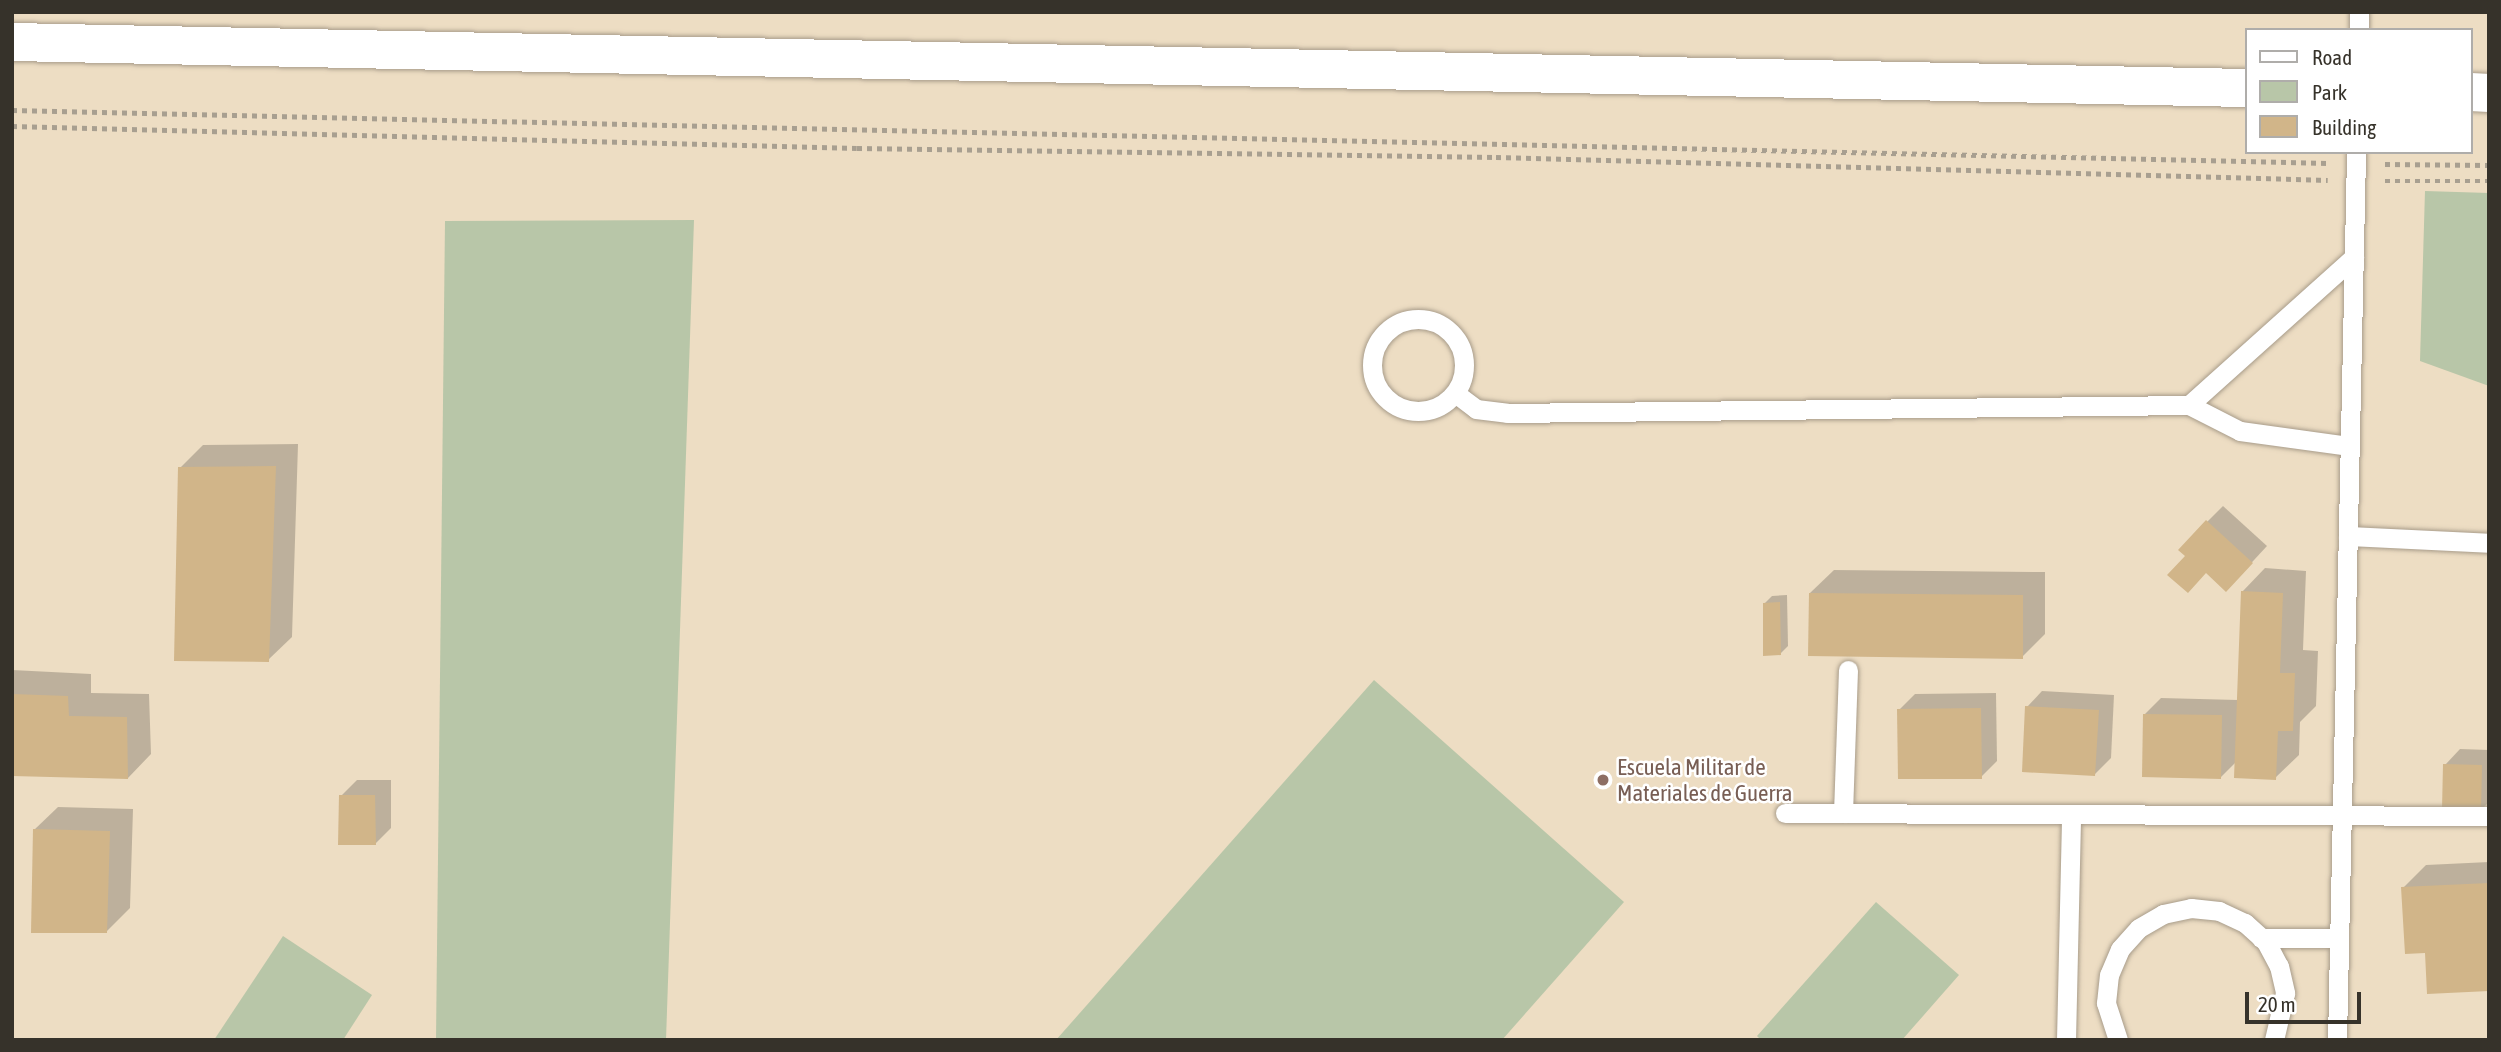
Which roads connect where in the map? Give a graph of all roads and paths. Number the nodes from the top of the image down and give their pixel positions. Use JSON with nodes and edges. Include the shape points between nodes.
{"nodes":[{"id":1,"x":12,"y":42,"type":"edge"},
{"id":2,"x":2246,"y":88,"type":"edge"},
{"id":3,"x":12,"y":110,"type":"edge"},
{"id":4,"x":12,"y":127,"type":"edge"},
{"id":5,"x":2489,"y":165,"type":"edge"},
{"id":6,"x":2356,"y":166,"type":"edge"},
{"id":7,"x":2489,"y":181,"type":"edge"},
{"id":8,"x":2354,"y":257,"type":"junction"},
{"id":9,"x":1455,"y":393,"type":"junction"},
{"id":10,"x":2189,"y":405,"type":"junction"},
{"id":11,"x":2350,"y":446,"type":"junction"},
{"id":12,"x":2348,"y":536,"type":"junction"},
{"id":13,"x":2489,"y":543,"type":"edge"},
{"id":14,"x":1848,"y":670,"type":"dead end"},
{"id":15,"x":1785,"y":813,"type":"dead end"},
{"id":16,"x":1843,"y":813,"type":"junction"},
{"id":17,"x":2071,"y":815,"type":"junction"},
{"id":18,"x":2489,"y":816,"type":"edge"},
{"id":19,"x":2342,"y":817,"type":"junction"},
{"id":20,"x":2261,"y":938,"type":"junction"},
{"id":21,"x":2339,"y":939,"type":"junction"},
{"id":22,"x":2066,"y":1040,"type":"edge"},
{"id":23,"x":2118,"y":1040,"type":"edge"},
{"id":24,"x":2274,"y":1040,"type":"edge"},
{"id":25,"x":2337,"y":1040,"type":"edge"}],
"edges":[{"from":1,"to":2,"type":"street"},
{"from":3,"to":6,"type":"path"},
{"from":4,"to":6,"type":"path","via":[[857,148]]},
{"from":5,"to":6,"type":"path"},
{"from":6,"to":7,"type":"path"},
{"from":6,"to":8,"type":"lane"},
{"from":8,"to":10,"type":"lane"},
{"from":8,"to":11,"type":"lane"},
{"from":9,"to":9,"type":"lane","via":[[1465,363],[1453,334],[1441,325],[1413,319],[1399,323],[1378,342],[1374,378],[1385,397],[1398,406],[1429,410]]},
{"from":9,"to":10,"type":"lane","via":[[1476,409],[1507,413]]},
{"from":10,"to":11,"type":"lane","via":[[2240,431]]},
{"from":11,"to":12,"type":"lane"},
{"from":12,"to":13,"type":"lane"},
{"from":12,"to":19,"type":"lane"},
{"from":14,"to":16,"type":"lane"},
{"from":15,"to":16,"type":"lane"},
{"from":16,"to":17,"type":"lane"},
{"from":17,"to":19,"type":"lane"},
{"from":17,"to":22,"type":"lane"},
{"from":18,"to":19,"type":"lane"},
{"from":19,"to":21,"type":"lane"},
{"from":20,"to":21,"type":"lane"},
{"from":20,"to":23,"type":"lane","via":[[2245,923],[2219,911],[2191,908],[2163,914],[2139,928],[2120,949],[2109,975],[2106,1003]]},
{"from":20,"to":24,"type":"lane","via":[[2279,966],[2285,993]]},
{"from":21,"to":25,"type":"lane"}]}
